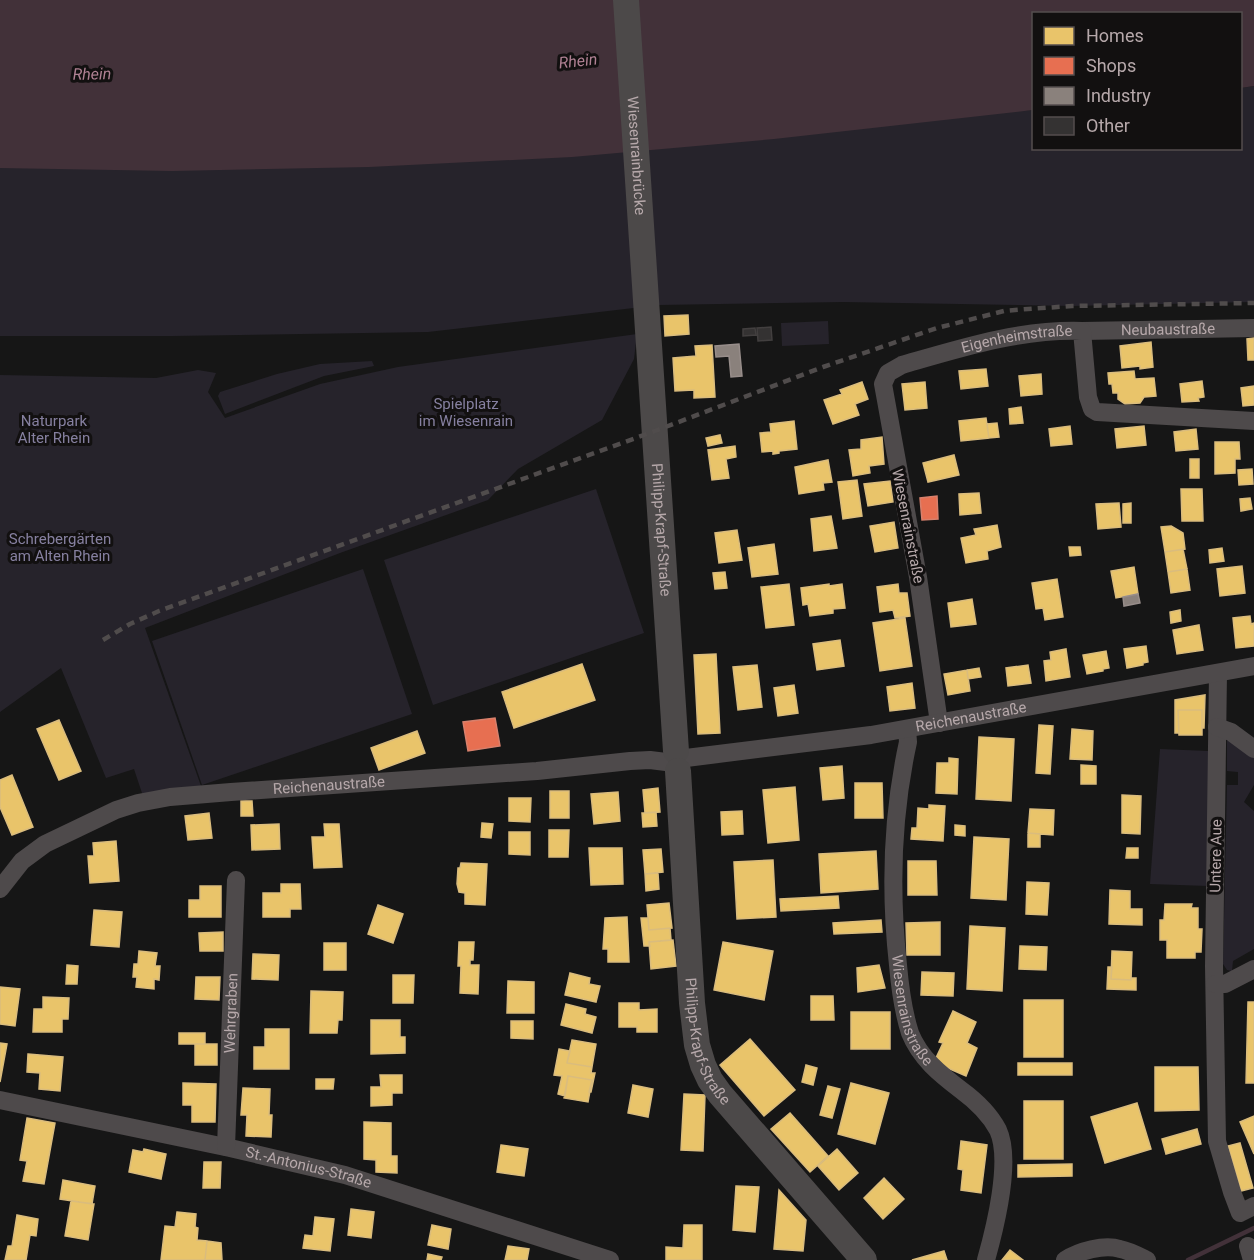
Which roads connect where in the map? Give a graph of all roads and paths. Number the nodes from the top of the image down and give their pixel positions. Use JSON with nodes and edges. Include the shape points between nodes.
{"nodes":[{"id":1,"x":626,"y":0,"type":"edge"},
{"id":2,"x":647,"y":310,"type":"joint"},
{"id":3,"x":1254,"y":328,"type":"edge"},
{"id":4,"x":1082,"y":331,"type":"junction"},
{"id":5,"x":893,"y":369,"type":"joint"},
{"id":6,"x":1254,"y":421,"type":"edge"},
{"id":7,"x":1254,"y":666,"type":"edge"},
{"id":8,"x":1218,"y":674,"type":"junction"},
{"id":9,"x":939,"y":723,"type":"junction"},
{"id":10,"x":1217,"y":727,"type":"junction"},
{"id":11,"x":907,"y":729,"type":"junction"},
{"id":12,"x":1254,"y":748,"type":"edge"},
{"id":13,"x":676,"y":760,"type":"junction"},
{"id":14,"x":6,"y":868,"type":"edge"},
{"id":15,"x":236,"y":880,"type":"dead end"},
{"id":16,"x":0,"y":889,"type":"edge"},
{"id":17,"x":1254,"y":969,"type":"edge"},
{"id":18,"x":1215,"y":984,"type":"junction"},
{"id":19,"x":0,"y":1100,"type":"edge"},
{"id":20,"x":226,"y":1147,"type":"junction"},
{"id":21,"x":1254,"y":1206,"type":"edge"},
{"id":22,"x":610,"y":1260,"type":"edge"},
{"id":23,"x":864,"y":1260,"type":"edge"},
{"id":24,"x":986,"y":1260,"type":"edge"},
{"id":25,"x":1065,"y":1260,"type":"edge"},
{"id":26,"x":1147,"y":1260,"type":"edge"}],
"edges":[{"from":1,"to":2,"type":"street","name":"Wiesenrainbrücke"},
{"from":2,"to":13,"type":"street","name":"Philipp-Krapf-Straße"},
{"from":3,"to":4,"type":"street","name":"Neubaustraße"},
{"from":4,"to":5,"type":"street","name":"Eigenheimstraße","via":[[1051,330],[998,339]]},
{"from":4,"to":6,"type":"street","name":"Eigenheimstraße","via":[[1088,397],[1097,412]]},
{"from":5,"to":9,"type":"street","name":"Wiesenrainstraße","via":[[883,384],[918,577]]},
{"from":7,"to":8,"type":"street","name":"Reichenaustraße"},
{"from":8,"to":9,"type":"street","name":"Reichenaustraße"},
{"from":8,"to":10,"type":"street","name":"Untere Aue"},
{"from":9,"to":11,"type":"street","name":"Reichenaustraße"},
{"from":10,"to":12,"type":"street"},
{"from":10,"to":18,"type":"street","name":"Untere Aue"},
{"from":11,"to":13,"type":"street","name":"Reichenaustraße"},
{"from":11,"to":24,"type":"street","name":"Wiesenrainstraße","via":[[894,878],[900,986],[910,1032],[918,1048],[933,1067],[977,1102],[999,1132],[1003,1167]]},
{"from":13,"to":14,"type":"street","name":"Reichenaustraße","via":[[170,797],[105,815]]},
{"from":13,"to":23,"type":"street","name":"Philipp-Krapf-Straße","via":[[692,1003],[703,1065],[726,1101]]},
{"from":14,"to":16,"type":"street","name":"Reichenaustraße"},
{"from":15,"to":20,"type":"street","name":"Wehrgraben"},
{"from":17,"to":18,"type":"street","via":[[1225,984]]},
{"from":18,"to":21,"type":"street","name":"Untere Aue","via":[[1217,1141],[1240,1213]]},
{"from":19,"to":20,"type":"street","name":"St.-Antonius-Straße"},
{"from":20,"to":22,"type":"street","name":"St.-Antonius-Straße","via":[[345,1175]]},
{"from":25,"to":26,"type":"street","via":[[1112,1247]]}]}
